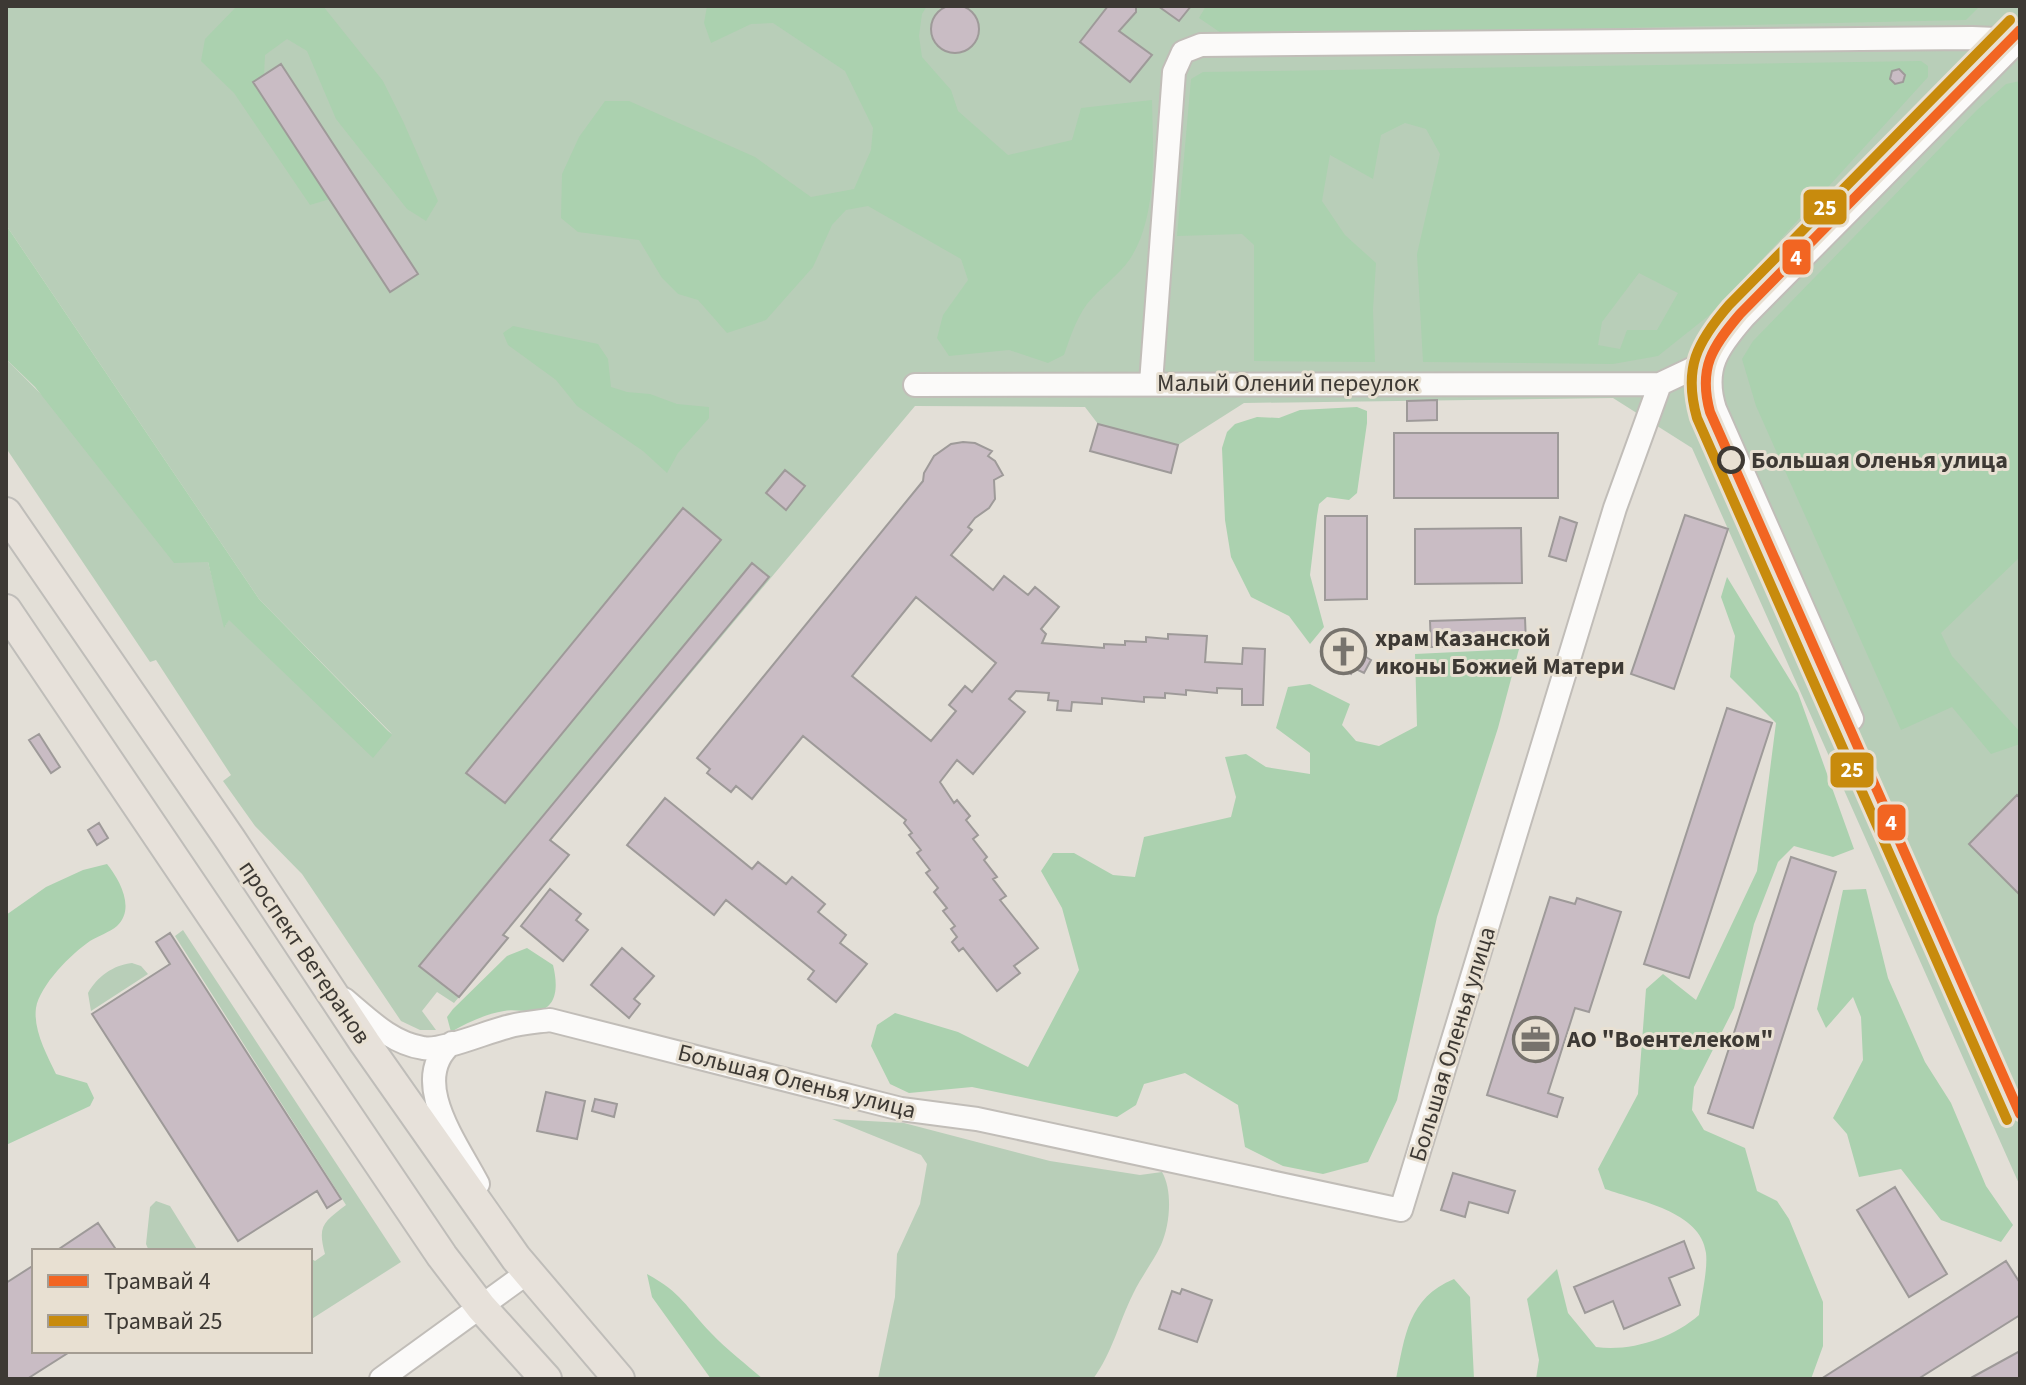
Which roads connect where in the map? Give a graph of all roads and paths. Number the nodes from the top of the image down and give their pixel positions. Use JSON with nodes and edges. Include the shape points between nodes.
{"nodes":[{"id":1,"x":2020,"y":40,"type":"edge"},
{"id":2,"x":1713,"y":359,"type":"junction"},
{"id":3,"x":1151,"y":383,"type":"junction"},
{"id":4,"x":1660,"y":384,"type":"junction"},
{"id":5,"x":915,"y":385,"type":"dead end"},
{"id":6,"x":6,"y":513,"type":"edge"},
{"id":7,"x":6,"y":610,"type":"edge"},
{"id":8,"x":1852,"y":719,"type":"dead end"},
{"id":9,"x":328,"y":986,"type":"junction"},
{"id":10,"x":453,"y":1043,"type":"junction"},
{"id":11,"x":522,"y":1265,"type":"junction"},
{"id":12,"x":481,"y":1307,"type":"junction"},
{"id":13,"x":381,"y":1379,"type":"edge"},
{"id":14,"x":546,"y":1379,"type":"edge"},
{"id":15,"x":619,"y":1379,"type":"edge"}],
"edges":[{"from":1,"to":2,"type":"street","via":[[1744,317]]},
{"from":1,"to":3,"type":"street","via":[[1201,45],[1183,52],[1174,72]]},
{"from":2,"to":4,"type":"street"},
{"from":2,"to":8,"type":"street","via":[[1709,387],[1715,409]]},
{"from":3,"to":4,"type":"street","name":"Малый Олений переулок"},
{"from":3,"to":5,"type":"street","name":"Малый Олений переулок"},
{"from":4,"to":10,"type":"street","name":"Большая Оленья улица","via":[[1615,508],[1401,1210],[977,1119],[901,1109],[550,1020]]},
{"from":6,"to":9,"type":"main road","name":"проспект Ветеранов"},
{"from":7,"to":12,"type":"main road"},
{"from":9,"to":10,"type":"street","via":[[399,1041],[424,1049]]},
{"from":9,"to":11,"type":"main road","name":"проспект Ветеранов"},
{"from":10,"to":11,"type":"street","via":[[436,1061],[435,1102]]},
{"from":11,"to":12,"type":"street"},
{"from":11,"to":15,"type":"main road","name":"проспект Ветеранов"},
{"from":12,"to":13,"type":"street"},
{"from":12,"to":14,"type":"main road"}]}
